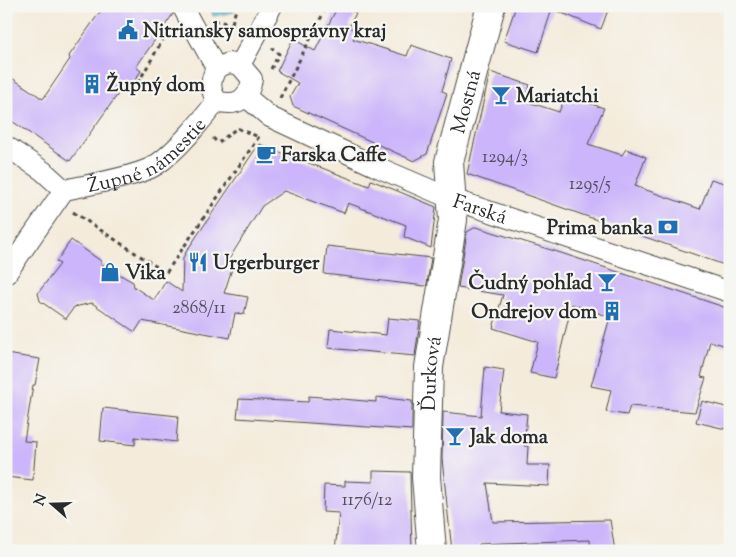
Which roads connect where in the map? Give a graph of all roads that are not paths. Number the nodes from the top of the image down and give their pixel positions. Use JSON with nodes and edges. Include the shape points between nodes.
{"nodes":[{"id":1,"x":182,"y":6,"type":"edge"},
{"id":2,"x":272,"y":6,"type":"edge"},
{"id":3,"x":491,"y":6,"type":"edge"},
{"id":4,"x":240,"y":65,"type":"junction"},
{"id":5,"x":216,"y":68,"type":"junction"},
{"id":6,"x":245,"y":96,"type":"junction"},
{"id":7,"x":217,"y":101,"type":"junction"},
{"id":8,"x":6,"y":146,"type":"edge"},
{"id":9,"x":64,"y":190,"type":"junction"},
{"id":10,"x":452,"y":199,"type":"junction"},
{"id":11,"x":6,"y":274,"type":"edge"},
{"id":12,"x":730,"y":292,"type":"edge"},
{"id":13,"x":432,"y":551,"type":"edge"}],
"edges":[{"from":1,"to":5,"type":"street"},
{"from":2,"to":4,"type":"street"},
{"from":3,"to":10,"type":"street","name":"Mostná","via":[[449,162]]},
{"from":4,"to":5,"type":"street","via":[[229,63]]},
{"from":4,"to":6,"type":"street","via":[[252,79],[251,89]]},
{"from":5,"to":7,"type":"street","name":"Župné námestie","via":[[210,80],[211,91]]},
{"from":6,"to":7,"type":"street","name":"Župné námestie","via":[[230,105]]},
{"from":6,"to":10,"type":"street","name":"Farská","via":[[270,117]]},
{"from":7,"to":9,"type":"street","name":"Župné námestie","via":[[198,125],[155,165],[114,179]]},
{"from":8,"to":9,"type":"street"},
{"from":9,"to":11,"type":"street"},
{"from":10,"to":12,"type":"street","name":"Farská"},
{"from":10,"to":13,"type":"street","name":"Ďurková","via":[[453,220],[429,367],[426,477]]}]}
